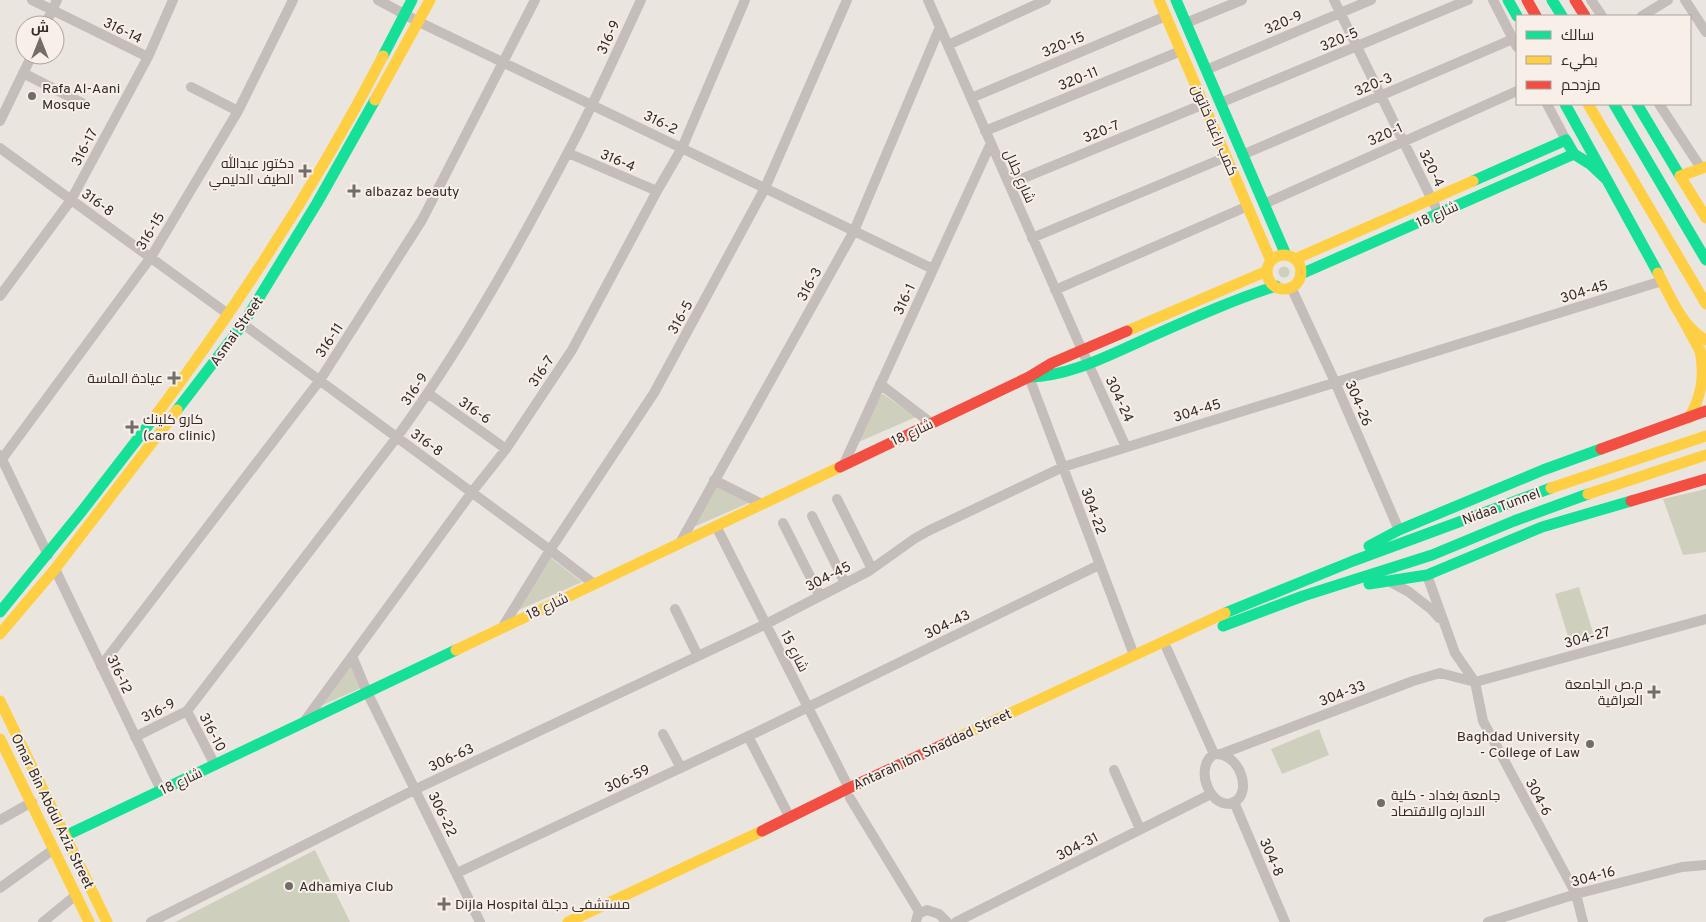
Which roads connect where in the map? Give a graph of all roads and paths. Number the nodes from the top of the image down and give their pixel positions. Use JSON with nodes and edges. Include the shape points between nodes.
{"nodes":[{"id":1,"x":32,"y":0,"type":"edge"},
{"id":2,"x":174,"y":0,"type":"edge"},
{"id":3,"x":293,"y":0,"type":"edge"},
{"id":4,"x":378,"y":0,"type":"edge"},
{"id":5,"x":412,"y":0,"type":"edge"},
{"id":6,"x":430,"y":0,"type":"edge"},
{"id":7,"x":535,"y":0,"type":"edge"},
{"id":8,"x":641,"y":0,"type":"edge"},
{"id":9,"x":745,"y":0,"type":"edge"},
{"id":10,"x":848,"y":0,"type":"edge"},
{"id":11,"x":928,"y":0,"type":"edge"},
{"id":12,"x":1046,"y":0,"type":"edge"},
{"id":13,"x":1159,"y":0,"type":"edge"},
{"id":14,"x":1176,"y":0,"type":"edge"},
{"id":15,"x":1242,"y":0,"type":"edge"},
{"id":16,"x":1334,"y":0,"type":"edge"},
{"id":17,"x":1371,"y":0,"type":"edge"},
{"id":18,"x":1468,"y":0,"type":"edge"},
{"id":19,"x":1493,"y":0,"type":"edge"},
{"id":20,"x":1508,"y":0,"type":"edge"},
{"id":21,"x":1527,"y":0,"type":"edge"},
{"id":22,"x":1552,"y":0,"type":"edge"},
{"id":23,"x":1575,"y":0,"type":"edge"},
{"id":24,"x":1668,"y":0,"type":"edge"},
{"id":25,"x":1685,"y":0,"type":"edge"},
{"id":26,"x":1594,"y":1,"type":"edge"},
{"id":27,"x":54,"y":5,"type":"edge"},
{"id":28,"x":1340,"y":13,"type":"junction"},
{"id":29,"x":404,"y":14,"type":"junction"},
{"id":30,"x":1516,"y":15,"type":"edge"},
{"id":31,"x":1535,"y":15,"type":"edge"},
{"id":32,"x":1561,"y":15,"type":"edge"},
{"id":33,"x":1584,"y":15,"type":"edge"},
{"id":34,"x":1601,"y":15,"type":"edge"},
{"id":35,"x":1644,"y":15,"type":"edge"},
{"id":36,"x":1166,"y":16,"type":"junction"},
{"id":37,"x":419,"y":22,"type":"junction"},
{"id":38,"x":1186,"y":23,"type":"junction"},
{"id":39,"x":940,"y":27,"type":"junction"},
{"id":40,"x":1706,"y":32,"type":"edge"},
{"id":41,"x":1515,"y":43,"type":"edge"},
{"id":42,"x":948,"y":44,"type":"junction"},
{"id":43,"x":1357,"y":47,"type":"junction"},
{"id":44,"x":1180,"y":51,"type":"junction"},
{"id":45,"x":148,"y":57,"type":"junction"},
{"id":46,"x":504,"y":62,"type":"junction"},
{"id":47,"x":27,"y":65,"type":"edge"},
{"id":48,"x":1206,"y":70,"type":"junction"},
{"id":49,"x":23,"y":73,"type":"junction"},
{"id":50,"x":191,"y":87,"type":"dead end"},
{"id":51,"x":1516,"y":91,"type":"edge"},
{"id":52,"x":1381,"y":96,"type":"junction"},
{"id":53,"x":971,"y":98,"type":"junction"},
{"id":54,"x":82,"y":103,"type":"dead end"},
{"id":55,"x":592,"y":104,"type":"junction"},
{"id":56,"x":1204,"y":104,"type":"junction"},
{"id":57,"x":1220,"y":104,"type":"junction"},
{"id":58,"x":1548,"y":105,"type":"edge"},
{"id":59,"x":1566,"y":105,"type":"edge"},
{"id":60,"x":1589,"y":105,"type":"edge"},
{"id":61,"x":1615,"y":105,"type":"edge"},
{"id":62,"x":1638,"y":105,"type":"edge"},
{"id":63,"x":1660,"y":105,"type":"edge"},
{"id":64,"x":238,"y":111,"type":"junction"},
{"id":65,"x":0,"y":121,"type":"edge"},
{"id":66,"x":986,"y":130,"type":"junction"},
{"id":67,"x":1566,"y":140,"type":"junction"},
{"id":68,"x":1403,"y":141,"type":"junction"},
{"id":69,"x":991,"y":143,"type":"junction"},
{"id":70,"x":0,"y":148,"type":"edge"},
{"id":71,"x":682,"y":148,"type":"junction"},
{"id":72,"x":568,"y":154,"type":"junction"},
{"id":73,"x":1574,"y":154,"type":"junction"},
{"id":74,"x":1242,"y":155,"type":"junction"},
{"id":75,"x":1226,"y":157,"type":"junction"},
{"id":76,"x":1704,"y":168,"type":"edge"},
{"id":77,"x":1680,"y":176,"type":"junction"},
{"id":78,"x":1607,"y":180,"type":"junction"},
{"id":79,"x":1009,"y":184,"type":"junction"},
{"id":80,"x":765,"y":188,"type":"junction"},
{"id":81,"x":657,"y":191,"type":"junction"},
{"id":82,"x":1431,"y":199,"type":"junction"},
{"id":83,"x":71,"y":200,"type":"junction"},
{"id":84,"x":1264,"y":204,"type":"junction"},
{"id":85,"x":1248,"y":206,"type":"junction"},
{"id":86,"x":1439,"y":214,"type":"junction"},
{"id":87,"x":1706,"y":218,"type":"edge"},
{"id":88,"x":854,"y":231,"type":"junction"},
{"id":89,"x":1032,"y":238,"type":"junction"},
{"id":90,"x":1290,"y":257,"type":"junction"},
{"id":91,"x":151,"y":258,"type":"junction"},
{"id":92,"x":1706,"y":260,"type":"edge"},
{"id":93,"x":1269,"y":266,"type":"junction"},
{"id":94,"x":933,"y":269,"type":"junction"},
{"id":95,"x":1301,"y":274,"type":"junction"},
{"id":96,"x":1662,"y":281,"type":"junction"},
{"id":97,"x":1276,"y":286,"type":"junction"},
{"id":98,"x":1291,"y":287,"type":"junction"},
{"id":99,"x":1055,"y":290,"type":"junction"},
{"id":100,"x":0,"y":296,"type":"edge"},
{"id":101,"x":1706,"y":304,"type":"edge"},
{"id":102,"x":228,"y":314,"type":"junction"},
{"id":103,"x":243,"y":324,"type":"junction"},
{"id":104,"x":1703,"y":345,"type":"edge"},
{"id":105,"x":1082,"y":350,"type":"junction"},
{"id":106,"x":1706,"y":361,"type":"edge"},
{"id":107,"x":1088,"y":364,"type":"junction"},
{"id":108,"x":1029,"y":377,"type":"junction"},
{"id":109,"x":320,"y":380,"type":"junction"},
{"id":110,"x":1336,"y":382,"type":"junction"},
{"id":111,"x":880,"y":384,"type":"junction"},
{"id":112,"x":428,"y":394,"type":"junction"},
{"id":113,"x":1706,"y":411,"type":"edge"},
{"id":114,"x":1689,"y":418,"type":"junction"},
{"id":115,"x":931,"y":423,"type":"junction"},
{"id":116,"x":1706,"y":436,"type":"edge"},
{"id":117,"x":397,"y":437,"type":"junction"},
{"id":118,"x":1126,"y":447,"type":"junction"},
{"id":119,"x":506,"y":449,"type":"junction"},
{"id":120,"x":1706,"y":456,"type":"edge"},
{"id":121,"x":1,"y":457,"type":"edge"},
{"id":122,"x":842,"y":466,"type":"junction"},
{"id":123,"x":1063,"y":467,"type":"junction"},
{"id":124,"x":1706,"y":479,"type":"edge"},
{"id":125,"x":714,"y":480,"type":"junction"},
{"id":126,"x":472,"y":492,"type":"junction"},
{"id":127,"x":837,"y":499,"type":"dead end"},
{"id":128,"x":762,"y":504,"type":"junction"},
{"id":129,"x":812,"y":516,"type":"dead end"},
{"id":130,"x":783,"y":523,"type":"dead end"},
{"id":131,"x":716,"y":526,"type":"junction"},
{"id":132,"x":1400,"y":530,"type":"junction"},
{"id":133,"x":680,"y":543,"type":"junction"},
{"id":134,"x":550,"y":550,"type":"junction"},
{"id":135,"x":48,"y":555,"type":"junction"},
{"id":136,"x":1099,"y":565,"type":"junction"},
{"id":137,"x":55,"y":569,"type":"junction"},
{"id":138,"x":872,"y":569,"type":"junction"},
{"id":139,"x":1427,"y":575,"type":"junction"},
{"id":140,"x":1388,"y":581,"type":"junction"},
{"id":141,"x":1298,"y":582,"type":"junction"},
{"id":142,"x":845,"y":583,"type":"junction"},
{"id":143,"x":594,"y":584,"type":"junction"},
{"id":144,"x":820,"y":596,"type":"junction"},
{"id":145,"x":1303,"y":596,"type":"junction"},
{"id":146,"x":676,"y":609,"type":"dead end"},
{"id":147,"x":0,"y":612,"type":"edge"},
{"id":148,"x":1706,"y":619,"type":"edge"},
{"id":149,"x":1443,"y":623,"type":"junction"},
{"id":150,"x":766,"y":624,"type":"junction"},
{"id":151,"x":502,"y":628,"type":"junction"},
{"id":152,"x":0,"y":634,"type":"edge"},
{"id":153,"x":1167,"y":649,"type":"junction"},
{"id":154,"x":1134,"y":655,"type":"junction"},
{"id":155,"x":352,"y":656,"type":"junction"},
{"id":156,"x":698,"y":656,"type":"junction"},
{"id":157,"x":102,"y":666,"type":"junction"},
{"id":158,"x":1475,"y":682,"type":"junction"},
{"id":159,"x":367,"y":692,"type":"junction"},
{"id":160,"x":0,"y":700,"type":"edge"},
{"id":161,"x":808,"y":707,"type":"junction"},
{"id":162,"x":187,"y":711,"type":"junction"},
{"id":163,"x":303,"y":723,"type":"junction"},
{"id":164,"x":663,"y":734,"type":"dead end"},
{"id":165,"x":748,"y":736,"type":"junction"},
{"id":166,"x":135,"y":737,"type":"junction"},
{"id":167,"x":0,"y":738,"type":"edge"},
{"id":168,"x":3,"y":752,"type":"edge"},
{"id":169,"x":1217,"y":754,"type":"junction"},
{"id":170,"x":215,"y":765,"type":"junction"},
{"id":171,"x":681,"y":768,"type":"junction"},
{"id":172,"x":1114,"y":770,"type":"dead end"},
{"id":173,"x":416,"y":789,"type":"junction"},
{"id":174,"x":161,"y":790,"type":"junction"},
{"id":175,"x":849,"y":793,"type":"junction"},
{"id":176,"x":1210,"y":794,"type":"junction"},
{"id":177,"x":32,"y":802,"type":"junction"},
{"id":178,"x":1234,"y":802,"type":"junction"},
{"id":179,"x":790,"y":818,"type":"junction"},
{"id":180,"x":0,"y":820,"type":"edge"},
{"id":181,"x":1140,"y":829,"type":"junction"},
{"id":182,"x":65,"y":836,"type":"junction"},
{"id":183,"x":54,"y":849,"type":"junction"},
{"id":184,"x":1706,"y":865,"type":"edge"},
{"id":185,"x":457,"y":873,"type":"junction"},
{"id":186,"x":0,"y":888,"type":"edge"},
{"id":187,"x":1576,"y":894,"type":"junction"},
{"id":188,"x":76,"y":895,"type":"junction"},
{"id":189,"x":916,"y":919,"type":"edge"},
{"id":190,"x":43,"y":922,"type":"edge"},
{"id":191,"x":90,"y":922,"type":"edge"},
{"id":192,"x":107,"y":922,"type":"edge"},
{"id":193,"x":150,"y":922,"type":"edge"},
{"id":194,"x":480,"y":922,"type":"edge"},
{"id":195,"x":568,"y":922,"type":"edge"},
{"id":196,"x":589,"y":922,"type":"edge"},
{"id":197,"x":947,"y":922,"type":"edge"},
{"id":198,"x":956,"y":922,"type":"edge"},
{"id":199,"x":1285,"y":922,"type":"edge"},
{"id":200,"x":1488,"y":922,"type":"edge"},
{"id":201,"x":1583,"y":922,"type":"edge"}],
"edges":[{"from":1,"to":27,"type":"street","name":"316-14"},
{"from":2,"to":45,"type":"street","name":"316-17"},
{"from":3,"to":64,"type":"street","name":"316-15"},
{"from":4,"to":29,"type":"street","name":"316-2"},
{"from":5,"to":29,"type":"main road","name":"Asmai Street"},
{"from":6,"to":37,"type":"main road","name":"Asmai Street"},
{"from":7,"to":46,"type":"street","name":"316-11"},
{"from":8,"to":55,"type":"street","name":"316-9"},
{"from":9,"to":71,"type":"street","name":"316-7"},
{"from":10,"to":80,"type":"street","name":"316-5"},
{"from":11,"to":39,"type":"street","name":"شارع جلال"},
{"from":12,"to":42,"type":"street"},
{"from":13,"to":36,"type":"main road","name":"كمب راغبة خاتون"},
{"from":14,"to":38,"type":"main road","name":"كمب راغبة خاتون"},
{"from":15,"to":38,"type":"street"},
{"from":16,"to":28,"type":"street","name":"320-4"},
{"from":17,"to":28,"type":"street","name":"320-9"},
{"from":18,"to":43,"type":"street","name":"320-5"},
{"from":19,"to":41,"type":"street"},
{"from":20,"to":30,"type":"main road"},
{"from":21,"to":31,"type":"main road"},
{"from":22,"to":32,"type":"main road"},
{"from":23,"to":33,"type":"main road"},
{"from":24,"to":35,"type":"street"},
{"from":25,"to":40,"type":"street"},
{"from":26,"to":34,"type":"street"},
{"from":27,"to":45,"type":"street","name":"316-14"},
{"from":28,"to":43,"type":"street","name":"320-4"},
{"from":28,"to":48,"type":"street","name":"320-9"},
{"from":29,"to":37,"type":"street","name":"316-2"},
{"from":29,"to":102,"type":"main road","name":"Asmai Street","via":[[308,192]]},
{"from":36,"to":44,"type":"main road","name":"كمب راغبة خاتون"},
{"from":36,"to":53,"type":"street","name":"320-15"},
{"from":37,"to":46,"type":"street","name":"316-2"},
{"from":37,"to":103,"type":"main road","name":"Asmai Street","via":[[317,203]]},
{"from":38,"to":48,"type":"main road","name":"كمب راغبة خاتون"},
{"from":39,"to":42,"type":"street","name":"شارع جلال"},
{"from":39,"to":88,"type":"street","name":"316-3"},
{"from":41,"to":52,"type":"street","name":"320-3"},
{"from":42,"to":53,"type":"street","name":"شارع جلال"},
{"from":43,"to":52,"type":"street","name":"320-4"},
{"from":43,"to":57,"type":"street","name":"320-5"},
{"from":44,"to":56,"type":"main road","name":"كمب راغبة خاتون"},
{"from":44,"to":66,"type":"street","name":"320-11"},
{"from":45,"to":83,"type":"street","name":"316-17"},
{"from":46,"to":55,"type":"street","name":"316-2"},
{"from":46,"to":109,"type":"street","name":"316-11","via":[[422,220]]},
{"from":47,"to":49,"type":"street"},
{"from":48,"to":57,"type":"main road","name":"كمب راغبة خاتون"},
{"from":49,"to":54,"type":"street"},
{"from":49,"to":65,"type":"street"},
{"from":50,"to":64,"type":"street"},
{"from":51,"to":68,"type":"street","name":"320-1"},
{"from":52,"to":68,"type":"street","name":"320-4"},
{"from":52,"to":74,"type":"street","name":"320-3"},
{"from":53,"to":66,"type":"street","name":"شارع جلال"},
{"from":55,"to":71,"type":"street","name":"316-2"},
{"from":55,"to":72,"type":"street","name":"316-9"},
{"from":56,"to":75,"type":"main road","name":"كمب راغبة خاتون"},
{"from":56,"to":79,"type":"street","name":"320-7"},
{"from":57,"to":74,"type":"main road","name":"كمب راغبة خاتون"},
{"from":58,"to":67,"type":"street"},
{"from":59,"to":78,"type":"main road"},
{"from":60,"to":101,"type":"main road"},
{"from":61,"to":92,"type":"main road"},
{"from":62,"to":77,"type":"main road"},
{"from":63,"to":76,"type":"street"},
{"from":64,"to":91,"type":"street","name":"316-15"},
{"from":66,"to":69,"type":"street","name":"شارع جلال"},
{"from":67,"to":73,"type":"main road"},
{"from":67,"to":82,"type":"main road","name":"شارع 18"},
{"from":68,"to":82,"type":"street","name":"320-4"},
{"from":68,"to":84,"type":"street","name":"320-1"},
{"from":69,"to":79,"type":"street","name":"شارع جلال"},
{"from":69,"to":94,"type":"street","name":"316-1"},
{"from":70,"to":83,"type":"street","name":"316-8"},
{"from":71,"to":80,"type":"street","name":"316-2"},
{"from":71,"to":81,"type":"street","name":"316-7"},
{"from":72,"to":81,"type":"street","name":"316-4"},
{"from":72,"to":112,"type":"street","name":"316-9"},
{"from":73,"to":78,"type":"main road"},
{"from":73,"to":86,"type":"main road","name":"شارع 18"},
{"from":74,"to":84,"type":"main road","name":"كمب راغبة خاتون"},
{"from":75,"to":85,"type":"main road","name":"كمب راغبة خاتون"},
{"from":75,"to":89,"type":"street"},
{"from":76,"to":77,"type":"main road"},
{"from":77,"to":87,"type":"main road"},
{"from":78,"to":96,"type":"main road"},
{"from":79,"to":89,"type":"street","name":"شارع جلال"},
{"from":80,"to":88,"type":"street","name":"316-2"},
{"from":80,"to":134,"type":"street","name":"316-5","via":[[654,393]]},
{"from":81,"to":119,"type":"street","name":"316-7","via":[[572,350]]},
{"from":82,"to":86,"type":"street","name":"320-4"},
{"from":82,"to":90,"type":"main road","name":"شارع 18"},
{"from":83,"to":91,"type":"street","name":"316-8"},
{"from":83,"to":100,"type":"street","name":"316-17"},
{"from":84,"to":90,"type":"main road","name":"كمب راغبة خاتون"},
{"from":85,"to":93,"type":"main road","name":"كمب راغبة خاتون"},
{"from":85,"to":99,"type":"street"},
{"from":86,"to":95,"type":"main road","name":"شارع 18"},
{"from":88,"to":94,"type":"street","name":"316-2"},
{"from":88,"to":125,"type":"street","name":"316-3"},
{"from":89,"to":99,"type":"street","name":"شارع جلال"},
{"from":90,"to":93,"type":"main road","via":[[1278,256]]},
{"from":90,"to":95,"type":"main road","via":[[1300,266]]},
{"from":91,"to":102,"type":"street","name":"316-8"},
{"from":91,"to":121,"type":"street","name":"316-15"},
{"from":93,"to":97,"type":"main road","via":[[1269,280]]},
{"from":93,"to":105,"type":"main road","name":"شارع 18"},
{"from":94,"to":111,"type":"street","name":"316-1"},
{"from":95,"to":98,"type":"main road"},
{"from":96,"to":104,"type":"main road","via":[[1680,314]]},
{"from":96,"to":110,"type":"street","name":"304-45"},
{"from":97,"to":98,"type":"main road"},
{"from":97,"to":107,"type":"main road","name":"شارع 18"},
{"from":98,"to":110,"type":"street","name":"304-26"},
{"from":99,"to":105,"type":"street","name":"شارع جلال"},
{"from":102,"to":135,"type":"main road","name":"Asmai Street","via":[[157,414]]},
{"from":103,"to":109,"type":"street","name":"316-8"},
{"from":103,"to":137,"type":"main road","name":"Asmai Street"},
{"from":104,"to":106,"type":"main road"},
{"from":104,"to":114,"type":"main road","via":[[1704,382]]},
{"from":105,"to":107,"type":"street","name":"شارع جلال"},
{"from":105,"to":108,"type":"main road","name":"شارع 18"},
{"from":107,"to":108,"type":"main road","name":"شارع 18","via":[[1050,376]]},
{"from":107,"to":118,"type":"street","name":"304-24"},
{"from":108,"to":115,"type":"main road","name":"شارع 18"},
{"from":108,"to":123,"type":"street","name":"304-22"},
{"from":109,"to":117,"type":"street","name":"316-8"},
{"from":109,"to":157,"type":"street","name":"316-11"},
{"from":110,"to":118,"type":"street","name":"304-45"},
{"from":110,"to":132,"type":"street","name":"304-26"},
{"from":111,"to":115,"type":"street"},
{"from":111,"to":122,"type":"street","name":"316-1"},
{"from":112,"to":117,"type":"street","name":"316-9"},
{"from":112,"to":119,"type":"street","name":"316-6"},
{"from":113,"to":114,"type":"main road"},
{"from":114,"to":132,"type":"main road","via":[[1543,470]]},
{"from":115,"to":122,"type":"main road","name":"شارع 18"},
{"from":116,"to":141,"type":"main road","name":"Nidaa Tunnel","via":[[1514,501]]},
{"from":117,"to":126,"type":"street","name":"316-8"},
{"from":117,"to":162,"type":"street","name":"316-9"},
{"from":118,"to":123,"type":"street","name":"304-45"},
{"from":119,"to":126,"type":"street","name":"316-7"},
{"from":120,"to":145,"type":"main road","name":"Nidaa Tunnel","via":[[1578,497],[1432,555]]},
{"from":121,"to":135,"type":"street"},
{"from":122,"to":128,"type":"main road","name":"شارع 18"},
{"from":123,"to":136,"type":"street","name":"304-22"},
{"from":123,"to":138,"type":"street","name":"304-45","via":[[914,539]]},
{"from":124,"to":139,"type":"main road","via":[[1542,527]]},
{"from":125,"to":128,"type":"street"},
{"from":125,"to":133,"type":"street","name":"316-3"},
{"from":126,"to":134,"type":"street","name":"316-8"},
{"from":126,"to":155,"type":"street","name":"316-7"},
{"from":127,"to":138,"type":"street"},
{"from":128,"to":131,"type":"main road","name":"شارع 18"},
{"from":129,"to":142,"type":"street"},
{"from":130,"to":144,"type":"street"},
{"from":131,"to":133,"type":"main road","name":"شارع 18"},
{"from":131,"to":150,"type":"street","name":"شارع 15"},
{"from":132,"to":141,"type":"main road"},
{"from":133,"to":143,"type":"main road","name":"شارع 18"},
{"from":134,"to":143,"type":"street","name":"316-8"},
{"from":134,"to":151,"type":"street","name":"316-5"},
{"from":135,"to":147,"type":"main road","name":"Asmai Street"},
{"from":136,"to":154,"type":"street","name":"304-22"},
{"from":136,"to":161,"type":"street","name":"304-43"},
{"from":137,"to":152,"type":"main road","name":"Asmai Street"},
{"from":137,"to":157,"type":"street","name":"316-12"},
{"from":138,"to":142,"type":"street","name":"304-45"},
{"from":139,"to":140,"type":"main road"},
{"from":139,"to":149,"type":"street","name":"304-6"},
{"from":140,"to":145,"type":"main road"},
{"from":140,"to":149,"type":"street","via":[[1409,592]]},
{"from":141,"to":154,"type":"main road","name":"Antarah ibn Shaddad Street"},
{"from":142,"to":144,"type":"street","name":"304-45"},
{"from":143,"to":151,"type":"main road","name":"شارع 18"},
{"from":144,"to":150,"type":"street","name":"304-45"},
{"from":145,"to":153,"type":"main road","name":"Antarah ibn Shaddad Street"},
{"from":146,"to":156,"type":"street"},
{"from":148,"to":158,"type":"street","name":"304-27"},
{"from":149,"to":158,"type":"street","name":"304-6","via":[[1455,653]]},
{"from":150,"to":156,"type":"street","name":"306-63"},
{"from":150,"to":161,"type":"street","name":"شارع 15"},
{"from":151,"to":159,"type":"main road","name":"شارع 18"},
{"from":153,"to":169,"type":"street"},
{"from":153,"to":175,"type":"main road","name":"Antarah ibn Shaddad Street"},
{"from":154,"to":175,"type":"main road","name":"Antarah ibn Shaddad Street"},
{"from":155,"to":159,"type":"street","name":"306-22"},
{"from":155,"to":163,"type":"street","name":"316-7"},
{"from":156,"to":173,"type":"street","name":"306-63"},
{"from":157,"to":166,"type":"street","name":"316-12"},
{"from":158,"to":169,"type":"street","name":"304-33","via":[[1440,673]]},
{"from":158,"to":187,"type":"street","name":"304-6","via":[[1483,721]]},
{"from":159,"to":163,"type":"main road","name":"شارع 18"},
{"from":159,"to":173,"type":"street","name":"306-22"},
{"from":160,"to":182,"type":"main road","name":"Omar Bin Abdul Aziz Street"},
{"from":161,"to":165,"type":"street","name":"306-59"},
{"from":161,"to":175,"type":"street","name":"شارع 15"},
{"from":162,"to":166,"type":"street","name":"316-9"},
{"from":162,"to":170,"type":"street","name":"316-10"},
{"from":163,"to":170,"type":"main road","name":"شارع 18"},
{"from":164,"to":171,"type":"street"},
{"from":165,"to":171,"type":"street","name":"306-59"},
{"from":165,"to":179,"type":"street"},
{"from":166,"to":174,"type":"street","name":"316-12"},
{"from":167,"to":168,"type":"main road","name":"Omar Bin Abdul Aziz Street"},
{"from":168,"to":177,"type":"main road","name":"Omar Bin Abdul Aziz Street"},
{"from":169,"to":176,"type":"street","via":[[1206,762],[1204,772]]},
{"from":169,"to":178,"type":"street","via":[[1235,763],[1241,773],[1240,797]]},
{"from":170,"to":174,"type":"main road","name":"شارع 18"},
{"from":171,"to":185,"type":"street","name":"306-59"},
{"from":172,"to":181,"type":"street"},
{"from":173,"to":185,"type":"street","name":"306-22"},
{"from":173,"to":193,"type":"street","name":"306-63"},
{"from":174,"to":182,"type":"main road","name":"شارع 18"},
{"from":175,"to":179,"type":"main road","name":"Antarah ibn Shaddad Street"},
{"from":175,"to":189,"type":"street","name":"شارع 15"},
{"from":175,"to":196,"type":"main road","name":"Antarah ibn Shaddad Street"},
{"from":176,"to":178,"type":"street","via":[[1223,802]]},
{"from":176,"to":181,"type":"street","name":"304-31"},
{"from":177,"to":180,"type":"street"},
{"from":177,"to":183,"type":"main road","name":"Omar Bin Abdul Aziz Street"},
{"from":178,"to":199,"type":"street","name":"304-8"},
{"from":179,"to":195,"type":"main road","name":"Antarah ibn Shaddad Street"},
{"from":181,"to":198,"type":"street","name":"304-31"},
{"from":182,"to":192,"type":"main road","name":"Omar Bin Abdul Aziz Street"},
{"from":183,"to":186,"type":"street"},
{"from":183,"to":188,"type":"main road","name":"Omar Bin Abdul Aziz Street"},
{"from":184,"to":187,"type":"street","name":"304-16","via":[[1682,867]]},
{"from":185,"to":194,"type":"street","name":"306-22"},
{"from":187,"to":200,"type":"street","name":"304-16"},
{"from":187,"to":201,"type":"street","name":"304-6"},
{"from":188,"to":190,"type":"street"},
{"from":188,"to":191,"type":"main road","name":"Omar Bin Abdul Aziz Street"},
{"from":189,"to":197,"type":"street","name":"شارع 15","via":[[927,910]]}]}
